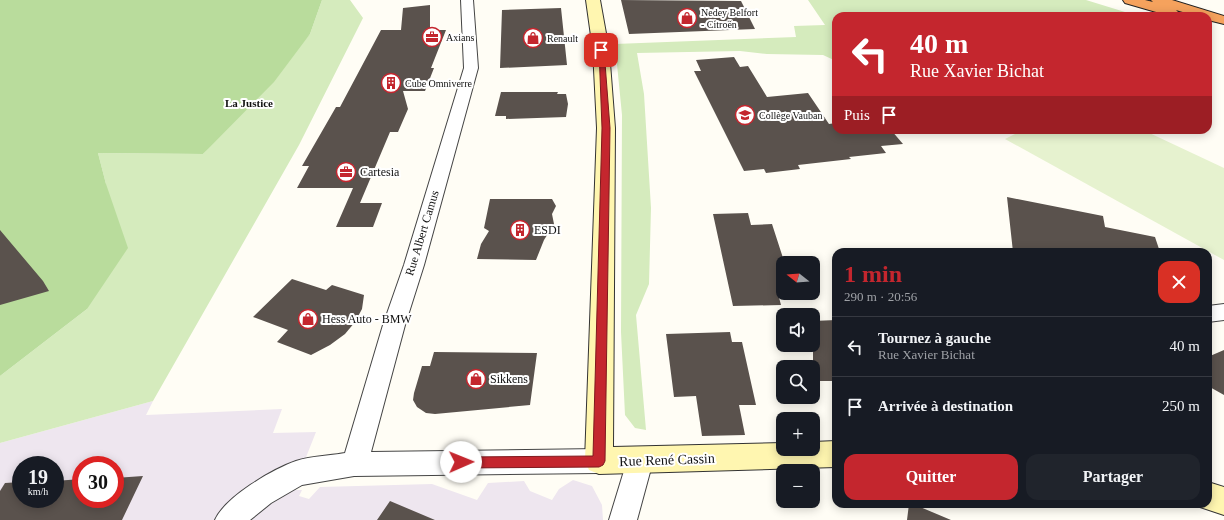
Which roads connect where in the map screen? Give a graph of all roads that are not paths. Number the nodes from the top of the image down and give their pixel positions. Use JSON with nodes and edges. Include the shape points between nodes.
{"nodes":[{"id":1,"x":467,"y":0,"type":"edge"},
{"id":2,"x":593,"y":0,"type":"edge"},
{"id":3,"x":1130,"y":0,"type":"edge"},
{"id":4,"x":1158,"y":0,"type":"edge"},
{"id":5,"x":1170,"y":12,"type":"edge"},
{"id":6,"x":1198,"y":12,"type":"edge"},
{"id":7,"x":1212,"y":16,"type":"edge"},
{"id":8,"x":1224,"y":20,"type":"edge"},
{"id":9,"x":1212,"y":25,"type":"edge"},
{"id":10,"x":1224,"y":28,"type":"edge"},
{"id":11,"x":1224,"y":312,"type":"edge"},
{"id":12,"x":1212,"y":314,"type":"edge"},
{"id":13,"x":832,"y":454,"type":"edge"},
{"id":14,"x":599,"y":461,"type":"junction"},
{"id":15,"x":640,"y":461,"type":"junction"},
{"id":16,"x":354,"y":464,"type":"junction"},
{"id":17,"x":1212,"y":497,"type":"edge"},
{"id":18,"x":1224,"y":501,"type":"edge"},
{"id":19,"x":229,"y":520,"type":"edge"},
{"id":20,"x":623,"y":520,"type":"edge"}],
"edges":[{"from":1,"to":16,"type":"street","name":"Rue Albert Camus","via":[[471,68]]},
{"from":2,"to":14,"type":"main road","via":[[601,50],[606,128]]},
{"from":3,"to":5,"type":"highway"},
{"from":4,"to":6,"type":"highway"},
{"from":7,"to":8,"type":"highway"},
{"from":9,"to":10,"type":"highway"},
{"from":11,"to":12,"type":"street"},
{"from":13,"to":15,"type":"main road","name":"Rue René Cassin"},
{"from":14,"to":15,"type":"main road","name":"Rue René Cassin"},
{"from":14,"to":16,"type":"street","name":"Rue René Cassin"},
{"from":15,"to":20,"type":"street"},
{"from":16,"to":19,"type":"street","name":"Rue René Cassin","via":[[298,472],[261,494]]},
{"from":17,"to":18,"type":"main road"}]}
